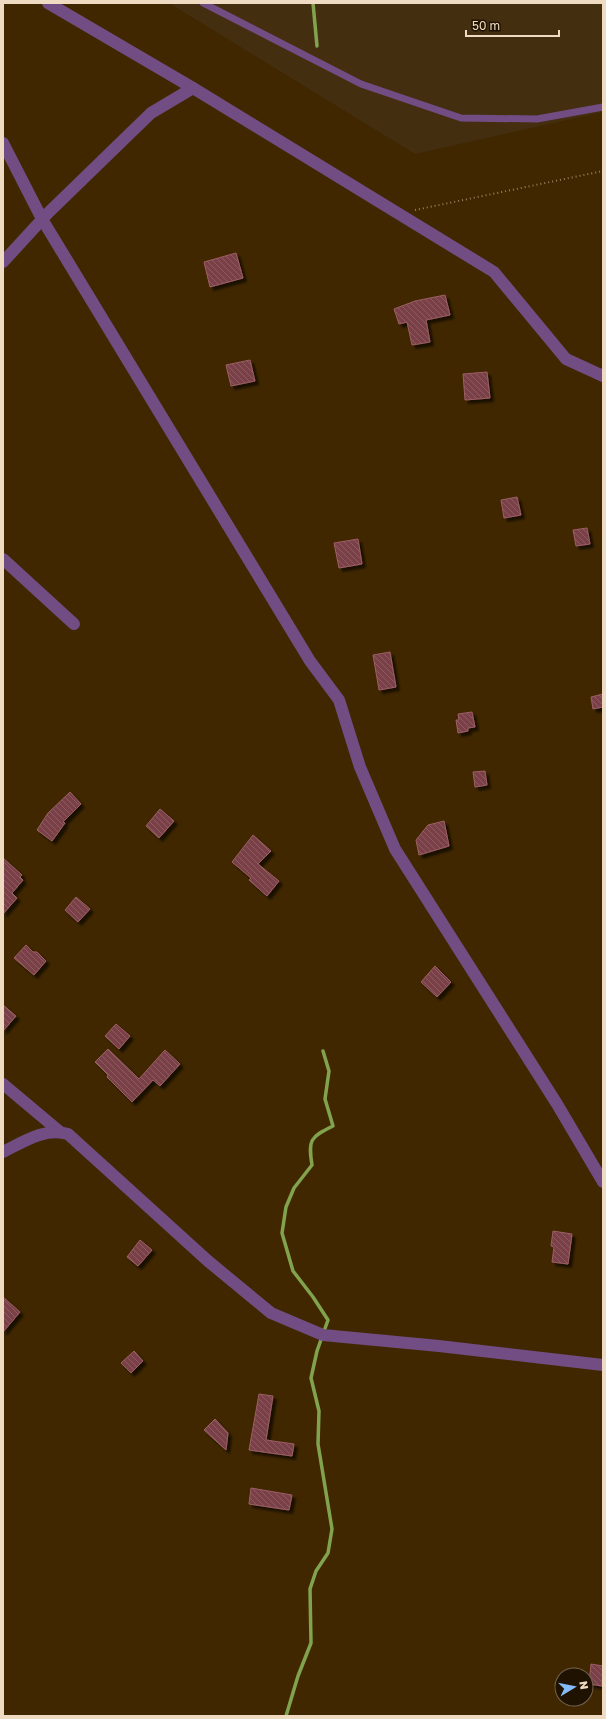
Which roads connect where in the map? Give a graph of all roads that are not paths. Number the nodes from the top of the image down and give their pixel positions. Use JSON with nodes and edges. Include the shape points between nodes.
{"nodes":[{"id":1,"x":48,"y":3,"type":"edge"},
{"id":2,"x":203,"y":3,"type":"edge"},
{"id":3,"x":194,"y":88,"type":"junction"},
{"id":4,"x":603,"y":107,"type":"edge"},
{"id":5,"x":3,"y":143,"type":"edge"},
{"id":6,"x":42,"y":219,"type":"junction"},
{"id":7,"x":3,"y":262,"type":"edge"},
{"id":8,"x":603,"y":376,"type":"edge"},
{"id":9,"x":3,"y":559,"type":"edge"},
{"id":10,"x":74,"y":624,"type":"dead end"},
{"id":11,"x":3,"y":1084,"type":"edge"},
{"id":12,"x":59,"y":1131,"type":"junction"},
{"id":13,"x":3,"y":1152,"type":"edge"},
{"id":14,"x":603,"y":1182,"type":"edge"},
{"id":15,"x":603,"y":1365,"type":"edge"}],
"edges":[{"from":1,"to":3,"type":"street"},
{"from":2,"to":4,"type":"lane","via":[[361,84],[461,118],[536,119]]},
{"from":3,"to":6,"type":"street","via":[[151,113]]},
{"from":3,"to":8,"type":"street","via":[[494,272],[566,359]]},
{"from":5,"to":6,"type":"street"},
{"from":6,"to":7,"type":"street"},
{"from":6,"to":14,"type":"street","via":[[305,654],[339,700],[360,767],[396,849]]},
{"from":9,"to":10,"type":"street"},
{"from":11,"to":12,"type":"street"},
{"from":12,"to":13,"type":"street","via":[[37,1135]]},
{"from":12,"to":15,"type":"street","via":[[68,1134],[208,1261],[271,1313],[323,1335]]}]}
